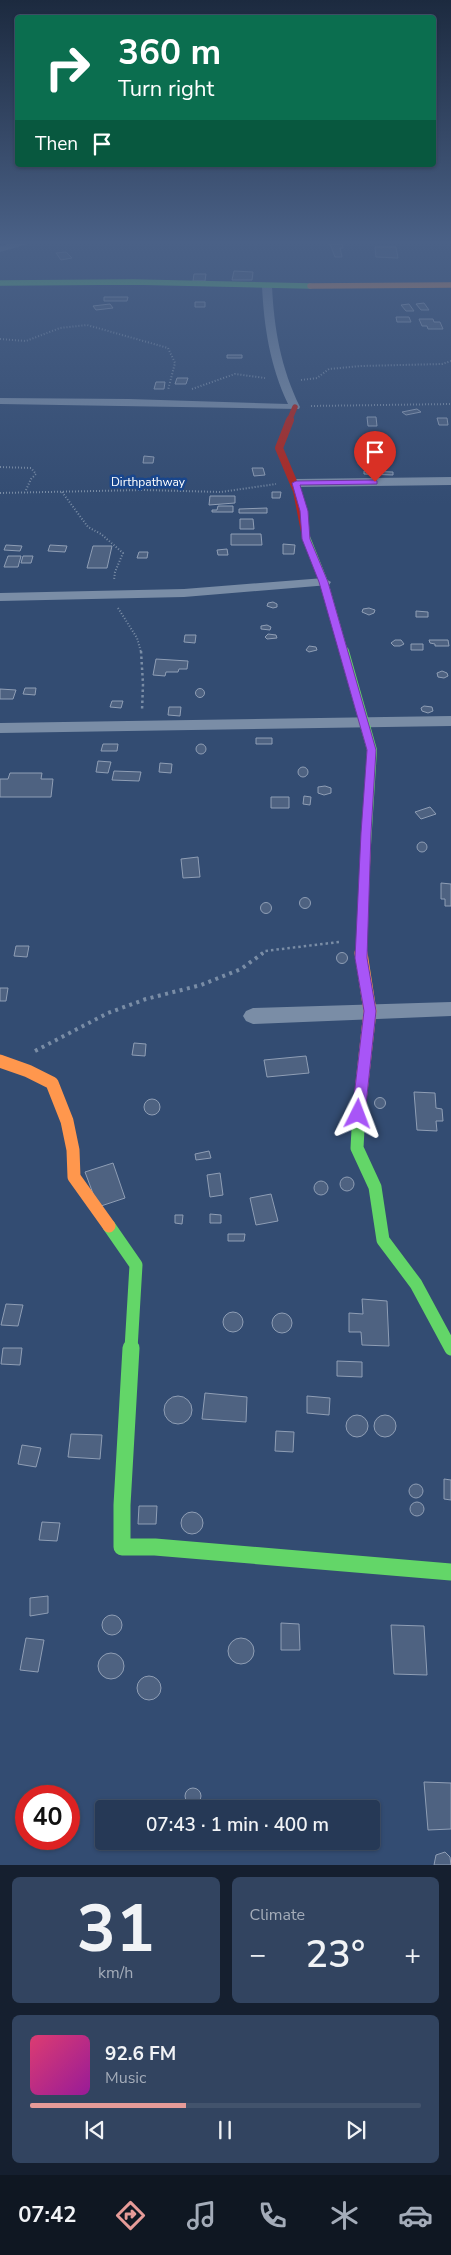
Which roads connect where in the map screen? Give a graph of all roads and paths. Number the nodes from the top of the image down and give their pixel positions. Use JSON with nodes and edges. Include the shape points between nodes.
{"nodes":[{"id":1,"x":52,"y":331,"type":"edge"},
{"id":2,"x":108,"y":331,"type":"edge"},
{"id":3,"x":270,"y":331,"type":"edge"},
{"id":4,"x":0,"y":339,"type":"edge"},
{"id":5,"x":451,"y":361,"type":"edge"},
{"id":6,"x":190,"y":389,"type":"dead end"},
{"id":7,"x":286,"y":391,"type":"junction"},
{"id":8,"x":167,"y":394,"type":"dead end"},
{"id":9,"x":0,"y":401,"type":"edge"},
{"id":10,"x":451,"y":404,"type":"edge"},
{"id":11,"x":295,"y":407,"type":"junction"},
{"id":12,"x":0,"y":467,"type":"edge"},
{"id":13,"x":295,"y":481,"type":"junction"},
{"id":14,"x":451,"y":481,"type":"edge"},
{"id":15,"x":25,"y":492,"type":"junction"},
{"id":16,"x":0,"y":493,"type":"edge"},
{"id":17,"x":324,"y":582,"type":"junction"},
{"id":18,"x":0,"y":598,"type":"edge"},
{"id":19,"x":451,"y":721,"type":"edge"},
{"id":20,"x":362,"y":723,"type":"junction"},
{"id":21,"x":0,"y":728,"type":"edge"},
{"id":22,"x":362,"y":940,"type":"junction"},
{"id":23,"x":451,"y":1009,"type":"edge"},
{"id":24,"x":370,"y":1011,"type":"junction"},
{"id":25,"x":253,"y":1016,"type":"dead end"},
{"id":26,"x":6,"y":1063,"type":"edge"},
{"id":27,"x":451,"y":1349,"type":"edge"},
{"id":28,"x":451,"y":1572,"type":"edge"}],
"edges":[{"from":1,"to":4,"type":"path","via":[[26,341]]},
{"from":2,"to":8,"type":"path","via":[[168,348],[175,363]]},
{"from":3,"to":7,"type":"street"},
{"from":5,"to":7,"type":"path","via":[[330,369],[317,378],[295,380],[293,389]]},
{"from":6,"to":7,"type":"path","via":[[235,374],[260,377],[275,382],[275,386]]},
{"from":7,"to":11,"type":"street"},
{"from":9,"to":11,"type":"street"},
{"from":10,"to":11,"type":"path"},
{"from":11,"to":13,"type":"street","via":[[279,448]]},
{"from":12,"to":15,"type":"path","via":[[30,468],[36,474]]},
{"from":13,"to":14,"type":"street"},
{"from":13,"to":15,"type":"path","name":"Dirthpathway","via":[[221,492]]},
{"from":13,"to":17,"type":"street","via":[[304,511],[306,539]]},
{"from":15,"to":16,"type":"path","name":"Dirthpathway"},
{"from":17,"to":18,"type":"street","via":[[184,593]]},
{"from":17,"to":20,"type":"street"},
{"from":19,"to":20,"type":"street"},
{"from":20,"to":21,"type":"street"},
{"from":20,"to":22,"type":"street","via":[[372,750]]},
{"from":22,"to":24,"type":"street","via":[[361,958]]},
{"from":22,"to":26,"type":"path","via":[[265,951],[241,969],[200,986],[146,999],[108,1013]]},
{"from":23,"to":24,"type":"street"},
{"from":24,"to":25,"type":"street"},
{"from":24,"to":27,"type":"street","via":[[359,1097],[357,1148],[376,1187],[383,1240],[416,1284]]},
{"from":26,"to":28,"type":"street","via":[[28,1070],[52,1084],[60,1097],[67,1121],[74,1177],[136,1264],[122,1547],[156,1547]]}]}
